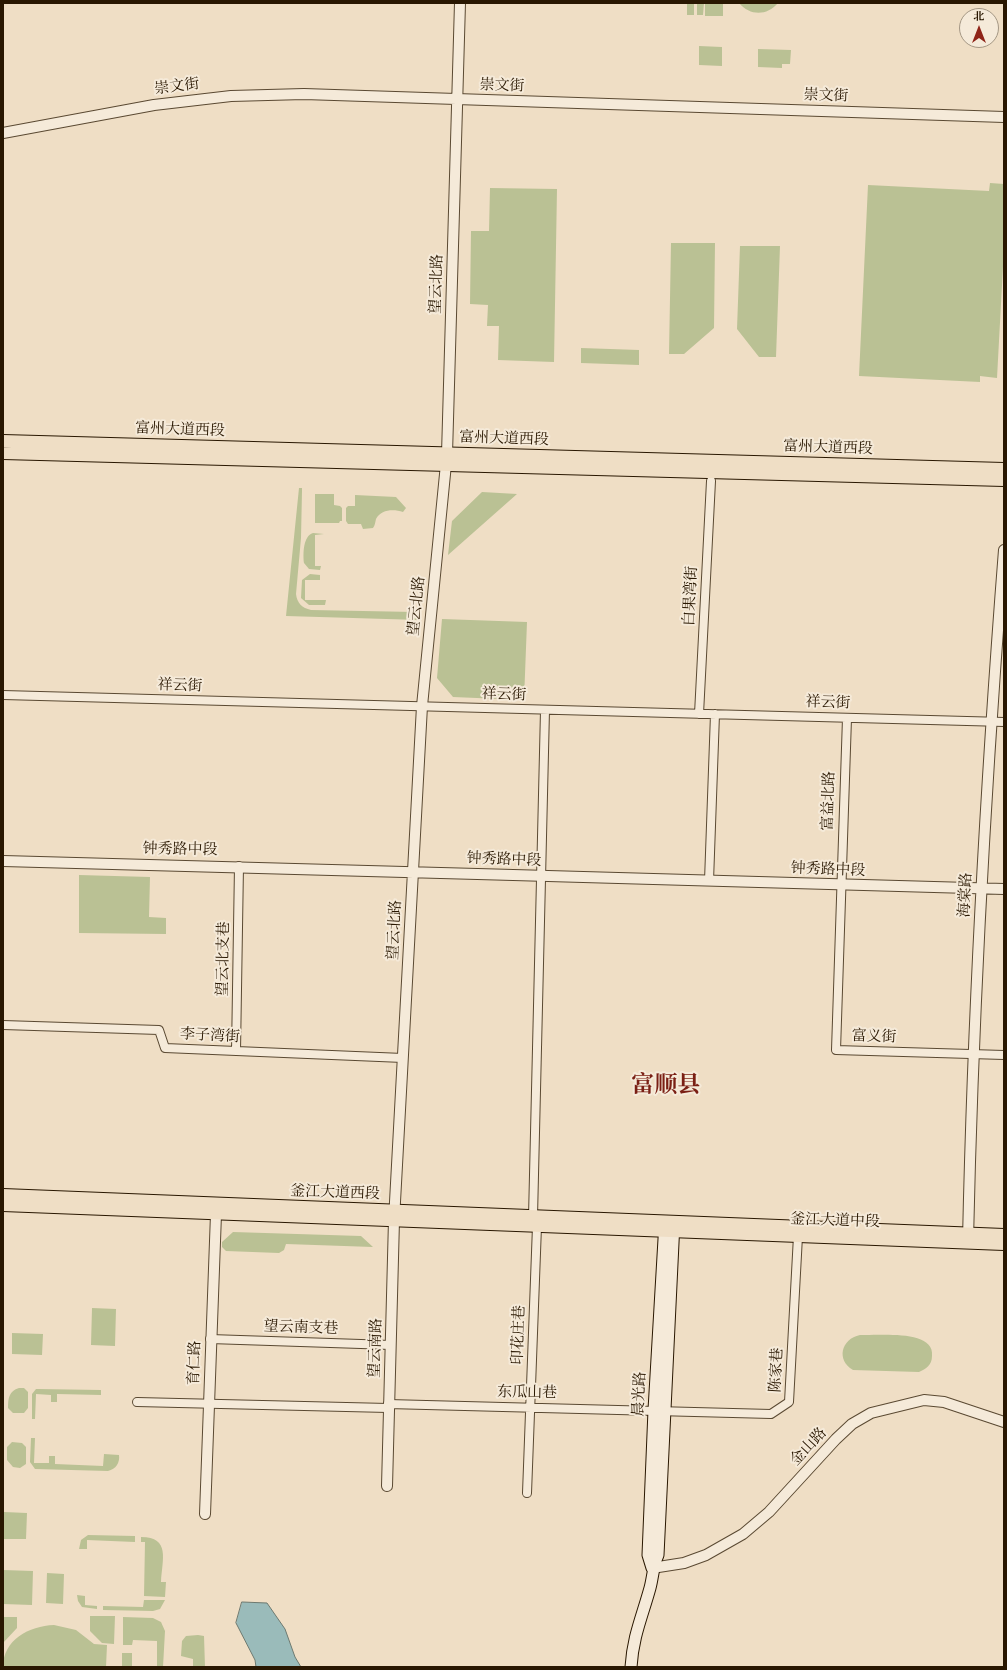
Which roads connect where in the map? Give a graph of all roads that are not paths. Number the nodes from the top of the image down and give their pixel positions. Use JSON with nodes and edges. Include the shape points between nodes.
{"nodes":[{"id":1,"x":460,"y":3,"type":"edge"},
{"id":2,"x":458,"y":99,"type":"junction"},
{"id":3,"x":1004,"y":117,"type":"edge"},
{"id":4,"x":3,"y":133,"type":"edge"},
{"id":5,"x":6,"y":447,"type":"edge"},
{"id":6,"x":447,"y":459,"type":"junction"},
{"id":7,"x":1004,"y":469,"type":"edge"},
{"id":8,"x":710,"y":480,"type":"dead end"},
{"id":9,"x":1004,"y":480,"type":"edge"},
{"id":10,"x":1004,"y":550,"type":"edge"},
{"id":11,"x":3,"y":695,"type":"edge"},
{"id":12,"x":422,"y":706,"type":"junction"},
{"id":13,"x":545,"y":710,"type":"junction"},
{"id":14,"x":699,"y":714,"type":"junction"},
{"id":15,"x":715,"y":714,"type":"junction"},
{"id":16,"x":847,"y":718,"type":"junction"},
{"id":17,"x":991,"y":722,"type":"junction"},
{"id":18,"x":1004,"y":722,"type":"edge"},
{"id":19,"x":3,"y":861,"type":"edge"},
{"id":20,"x":239,"y":866,"type":"junction"},
{"id":21,"x":413,"y":873,"type":"junction"},
{"id":22,"x":541,"y":876,"type":"junction"},
{"id":23,"x":709,"y":881,"type":"junction"},
{"id":24,"x":840,"y":885,"type":"junction"},
{"id":25,"x":981,"y":889,"type":"junction"},
{"id":26,"x":1004,"y":890,"type":"edge"},
{"id":27,"x":3,"y":1025,"type":"edge"},
{"id":28,"x":236,"y":1052,"type":"junction"},
{"id":29,"x":975,"y":1054,"type":"junction"},
{"id":30,"x":1004,"y":1055,"type":"edge"},
{"id":31,"x":403,"y":1058,"type":"junction"},
{"id":32,"x":3,"y":1196,"type":"edge"},
{"id":33,"x":3,"y":1205,"type":"edge"},
{"id":34,"x":216,"y":1214,"type":"junction"},
{"id":35,"x":394,"y":1216,"type":"junction"},
{"id":36,"x":535,"y":1221,"type":"junction"},
{"id":37,"x":670,"y":1226,"type":"junction"},
{"id":38,"x":1004,"y":1235,"type":"edge"},
{"id":39,"x":798,"y":1236,"type":"junction"},
{"id":40,"x":968,"y":1238,"type":"junction"},
{"id":41,"x":1004,"y":1244,"type":"edge"},
{"id":42,"x":210,"y":1338,"type":"junction"},
{"id":43,"x":391,"y":1345,"type":"junction"},
{"id":44,"x":137,"y":1402,"type":"dead end"},
{"id":45,"x":209,"y":1403,"type":"junction"},
{"id":46,"x":388,"y":1406,"type":"junction"},
{"id":47,"x":530,"y":1407,"type":"junction"},
{"id":48,"x":660,"y":1410,"type":"junction"},
{"id":49,"x":1004,"y":1422,"type":"edge"},
{"id":50,"x":387,"y":1486,"type":"dead end"},
{"id":51,"x":527,"y":1493,"type":"dead end"},
{"id":52,"x":205,"y":1514,"type":"dead end"},
{"id":53,"x":652,"y":1568,"type":"junction"},
{"id":54,"x":631,"y":1667,"type":"edge"}],
"edges":[{"from":1,"to":2,"type":"street","name":"望云北路"},
{"from":2,"to":3,"type":"street","name":"崇文街"},
{"from":2,"to":4,"type":"street","name":"崇文街","via":[[304,94],[231,96],[154,105]]},
{"from":2,"to":6,"type":"street","name":"望云北路"},
{"from":5,"to":6,"type":"main road","name":"富州大道西段"},
{"from":6,"to":7,"type":"main road","name":"富州大道西段"},
{"from":6,"to":9,"type":"main road","name":"富州大道西段"},
{"from":6,"to":12,"type":"street","name":"望云北路"},
{"from":8,"to":14,"type":"street","name":"白果湾街"},
{"from":10,"to":17,"type":"street","name":"海棠路"},
{"from":11,"to":12,"type":"street","name":"祥云街"},
{"from":12,"to":13,"type":"street","name":"祥云街"},
{"from":12,"to":21,"type":"street","name":"望云北路"},
{"from":13,"to":14,"type":"street","name":"祥云街"},
{"from":13,"to":22,"type":"street","name":"印花庄巷"},
{"from":14,"to":15,"type":"street","name":"祥云街"},
{"from":15,"to":16,"type":"street","name":"祥云街"},
{"from":15,"to":23,"type":"street"},
{"from":16,"to":17,"type":"street","name":"祥云街"},
{"from":16,"to":24,"type":"street","name":"富益北路"},
{"from":17,"to":18,"type":"street","name":"祥云街"},
{"from":17,"to":25,"type":"street","name":"海棠路"},
{"from":19,"to":20,"type":"street","name":"钟秀路中段"},
{"from":20,"to":21,"type":"street","name":"钟秀路中段"},
{"from":20,"to":28,"type":"street","name":"望云北支巷"},
{"from":21,"to":22,"type":"street","name":"钟秀路中段"},
{"from":21,"to":31,"type":"street","name":"望云北路"},
{"from":22,"to":23,"type":"street","name":"钟秀路中段"},
{"from":22,"to":36,"type":"street","name":"印花庄巷"},
{"from":23,"to":24,"type":"street","name":"钟秀路中段"},
{"from":24,"to":25,"type":"street","name":"钟秀路中段"},
{"from":24,"to":29,"type":"street","name":"富义街","via":[[836,1050]]},
{"from":25,"to":26,"type":"street","name":"钟秀路中段"},
{"from":25,"to":29,"type":"street","name":"海棠路"},
{"from":27,"to":28,"type":"street","name":"李子湾街","via":[[159,1030],[165,1048]]},
{"from":28,"to":31,"type":"street","name":"李子湾街"},
{"from":29,"to":30,"type":"street","name":"富义街"},
{"from":29,"to":40,"type":"street","name":"海棠路"},
{"from":31,"to":35,"type":"street","name":"望云北路"},
{"from":32,"to":35,"type":"main road","name":"釜江大道西段"},
{"from":33,"to":34,"type":"main road","name":"釜江大道西段"},
{"from":34,"to":35,"type":"main road","name":"釜江大道西段"},
{"from":34,"to":42,"type":"street","name":"育仁路"},
{"from":35,"to":36,"type":"main road","name":"釜江大道西段"},
{"from":35,"to":43,"type":"street","name":"望云南路"},
{"from":36,"to":37,"type":"main road","name":"釜江大道西段"},
{"from":36,"to":47,"type":"street","name":"印花庄巷"},
{"from":37,"to":39,"type":"main road","name":"釜江大道中段"},
{"from":37,"to":40,"type":"main road","name":"釜江大道中段"},
{"from":37,"to":48,"type":"main road","name":"晨光路"},
{"from":38,"to":40,"type":"main road","name":"釜江大道中段"},
{"from":39,"to":40,"type":"main road","name":"釜江大道中段"},
{"from":39,"to":48,"type":"street","name":"陈家巷","via":[[789,1402],[771,1414]]},
{"from":40,"to":41,"type":"main road","name":"釜江大道中段"},
{"from":42,"to":43,"type":"street","name":"望云南支巷"},
{"from":42,"to":45,"type":"street","name":"育仁路"},
{"from":43,"to":46,"type":"street","name":"望云南路"},
{"from":44,"to":45,"type":"street","name":"东瓜山巷"},
{"from":45,"to":46,"type":"street","name":"东瓜山巷"},
{"from":45,"to":52,"type":"street","name":"育仁路"},
{"from":46,"to":47,"type":"street","name":"东瓜山巷"},
{"from":46,"to":50,"type":"street","name":"望云南路"},
{"from":47,"to":48,"type":"street","name":"东瓜山巷"},
{"from":47,"to":51,"type":"street","name":"印花庄巷"},
{"from":48,"to":53,"type":"main road","name":"晨光路","via":[[658,1555]]},
{"from":49,"to":53,"type":"street","name":"金山路","via":[[944,1402],[924,1400],[872,1414],[852,1424],[769,1512],[743,1534],[684,1563]]},
{"from":53,"to":54,"type":"main road","name":"晨光路","via":[[651,1585],[633,1645]]}]}
